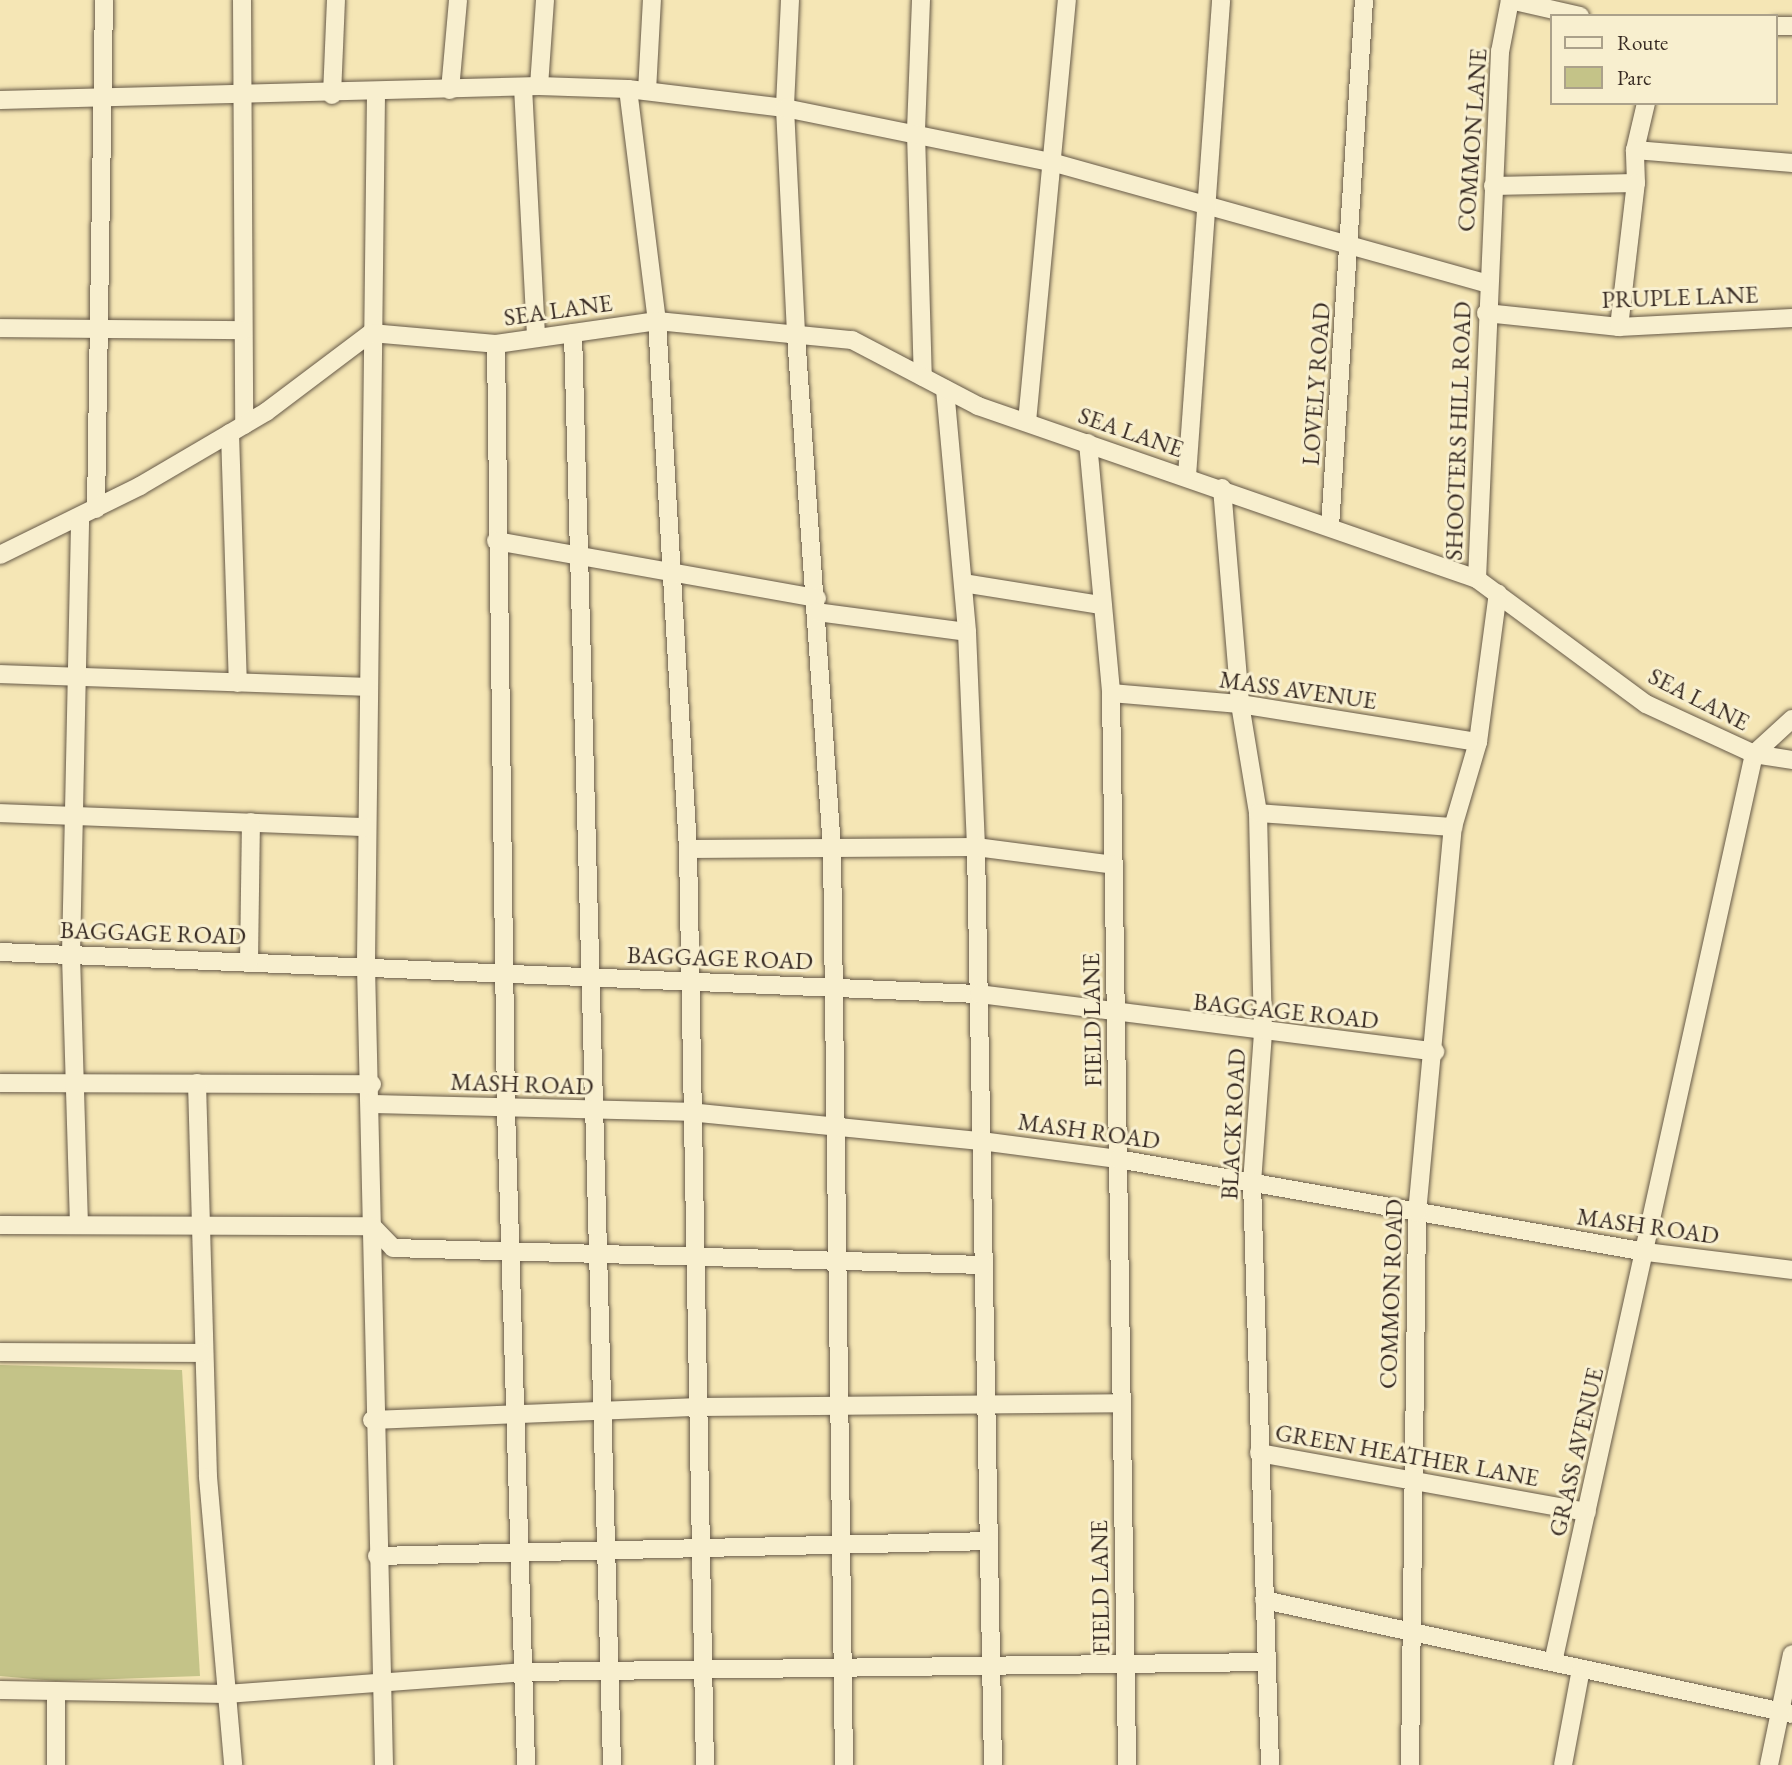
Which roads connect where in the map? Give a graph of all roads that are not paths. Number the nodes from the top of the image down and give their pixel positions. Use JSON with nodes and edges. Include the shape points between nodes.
{"nodes":[{"id":1,"x":104,"y":0,"type":"edge"},
{"id":2,"x":242,"y":0,"type":"edge"},
{"id":3,"x":336,"y":0,"type":"edge"},
{"id":4,"x":458,"y":0,"type":"edge"},
{"id":5,"x":545,"y":0,"type":"edge"},
{"id":6,"x":652,"y":0,"type":"edge"},
{"id":7,"x":790,"y":0,"type":"edge"},
{"id":8,"x":921,"y":0,"type":"edge"},
{"id":9,"x":1067,"y":0,"type":"edge"},
{"id":10,"x":1221,"y":0,"type":"edge"},
{"id":11,"x":1364,"y":0,"type":"edge"},
{"id":12,"x":1510,"y":0,"type":"edge"},
{"id":13,"x":1571,"y":14,"type":"edge"},
{"id":14,"x":531,"y":86,"type":"junction"},
{"id":15,"x":628,"y":89,"type":"junction"},
{"id":16,"x":450,"y":90,"type":"junction"},
{"id":17,"x":647,"y":91,"type":"junction"},
{"id":18,"x":376,"y":94,"type":"junction"},
{"id":19,"x":332,"y":95,"type":"junction"},
{"id":20,"x":241,"y":96,"type":"junction"},
{"id":21,"x":99,"y":97,"type":"junction"},
{"id":22,"x":0,"y":100,"type":"edge"},
{"id":23,"x":1646,"y":105,"type":"edge"},
{"id":24,"x":785,"y":108,"type":"junction"},
{"id":25,"x":916,"y":134,"type":"junction"},
{"id":26,"x":1635,"y":150,"type":"junction"},
{"id":27,"x":1055,"y":163,"type":"junction"},
{"id":28,"x":1792,"y":163,"type":"edge"},
{"id":29,"x":1636,"y":183,"type":"junction"},
{"id":30,"x":1493,"y":186,"type":"junction"},
{"id":31,"x":1211,"y":206,"type":"junction"},
{"id":32,"x":1350,"y":245,"type":"junction"},
{"id":33,"x":1487,"y":284,"type":"junction"},
{"id":34,"x":1486,"y":313,"type":"junction"},
{"id":35,"x":1792,"y":318,"type":"edge"},
{"id":36,"x":657,"y":321,"type":"junction"},
{"id":37,"x":1619,"y":327,"type":"junction"},
{"id":38,"x":0,"y":328,"type":"edge"},
{"id":39,"x":100,"y":329,"type":"junction"},
{"id":40,"x":243,"y":330,"type":"junction"},
{"id":41,"x":573,"y":332,"type":"junction"},
{"id":42,"x":371,"y":334,"type":"junction"},
{"id":43,"x":796,"y":335,"type":"junction"},
{"id":44,"x":536,"y":338,"type":"junction"},
{"id":45,"x":496,"y":344,"type":"junction"},
{"id":46,"x":923,"y":377,"type":"junction"},
{"id":47,"x":945,"y":389,"type":"junction"},
{"id":48,"x":1027,"y":422,"type":"junction"},
{"id":49,"x":237,"y":429,"type":"junction"},
{"id":50,"x":1088,"y":443,"type":"junction"},
{"id":51,"x":1187,"y":476,"type":"junction"},
{"id":52,"x":1222,"y":488,"type":"junction"},
{"id":53,"x":96,"y":509,"type":"junction"},
{"id":54,"x":79,"y":518,"type":"junction"},
{"id":55,"x":1330,"y":527,"type":"junction"},
{"id":56,"x":496,"y":541,"type":"junction"},
{"id":57,"x":584,"y":553,"type":"junction"},
{"id":58,"x":0,"y":555,"type":"edge"},
{"id":59,"x":672,"y":576,"type":"junction"},
{"id":60,"x":1477,"y":579,"type":"junction"},
{"id":61,"x":963,"y":583,"type":"junction"},
{"id":62,"x":1498,"y":593,"type":"junction"},
{"id":63,"x":817,"y":605,"type":"junction"},
{"id":64,"x":1101,"y":606,"type":"junction"},
{"id":65,"x":967,"y":632,"type":"junction"},
{"id":66,"x":0,"y":674,"type":"edge"},
{"id":67,"x":77,"y":676,"type":"junction"},
{"id":68,"x":238,"y":682,"type":"junction"},
{"id":69,"x":369,"y":688,"type":"junction"},
{"id":70,"x":1111,"y":693,"type":"junction"},
{"id":71,"x":1240,"y":704,"type":"junction"},
{"id":72,"x":1792,"y":719,"type":"edge"},
{"id":73,"x":1478,"y":742,"type":"junction"},
{"id":74,"x":1754,"y":754,"type":"junction"},
{"id":75,"x":1792,"y":760,"type":"edge"},
{"id":76,"x":0,"y":813,"type":"edge"},
{"id":77,"x":1258,"y":813,"type":"junction"},
{"id":78,"x":74,"y":814,"type":"junction"},
{"id":79,"x":251,"y":822,"type":"junction"},
{"id":80,"x":366,"y":827,"type":"junction"},
{"id":81,"x":1453,"y":827,"type":"junction"},
{"id":82,"x":976,"y":847,"type":"junction"},
{"id":83,"x":688,"y":849,"type":"junction"},
{"id":84,"x":832,"y":849,"type":"junction"},
{"id":85,"x":1114,"y":864,"type":"junction"},
{"id":86,"x":0,"y":952,"type":"edge"},
{"id":87,"x":71,"y":954,"type":"junction"},
{"id":88,"x":249,"y":961,"type":"junction"},
{"id":89,"x":366,"y":966,"type":"junction"},
{"id":90,"x":506,"y":975,"type":"junction"},
{"id":91,"x":592,"y":978,"type":"junction"},
{"id":92,"x":689,"y":983,"type":"junction"},
{"id":93,"x":831,"y":985,"type":"junction"},
{"id":94,"x":979,"y":994,"type":"junction"},
{"id":95,"x":1116,"y":1016,"type":"junction"},
{"id":96,"x":1263,"y":1033,"type":"junction"},
{"id":97,"x":1434,"y":1052,"type":"junction"},
{"id":98,"x":0,"y":1083,"type":"edge"},
{"id":99,"x":76,"y":1083,"type":"junction"},
{"id":100,"x":197,"y":1083,"type":"junction"},
{"id":101,"x":372,"y":1084,"type":"junction"},
{"id":102,"x":372,"y":1104,"type":"junction"},
{"id":103,"x":506,"y":1109,"type":"junction"},
{"id":104,"x":597,"y":1112,"type":"junction"},
{"id":105,"x":689,"y":1112,"type":"junction"},
{"id":106,"x":832,"y":1127,"type":"junction"},
{"id":107,"x":981,"y":1141,"type":"junction"},
{"id":108,"x":1118,"y":1159,"type":"junction"},
{"id":109,"x":1252,"y":1182,"type":"junction"},
{"id":110,"x":1417,"y":1213,"type":"junction"},
{"id":111,"x":197,"y":1224,"type":"junction"},
{"id":112,"x":0,"y":1225,"type":"edge"},
{"id":113,"x":79,"y":1225,"type":"junction"},
{"id":114,"x":372,"y":1226,"type":"junction"},
{"id":115,"x":510,"y":1251,"type":"junction"},
{"id":116,"x":1646,"y":1252,"type":"junction"},
{"id":117,"x":602,"y":1255,"type":"junction"},
{"id":118,"x":696,"y":1258,"type":"junction"},
{"id":119,"x":834,"y":1261,"type":"junction"},
{"id":120,"x":984,"y":1265,"type":"junction"},
{"id":121,"x":1792,"y":1270,"type":"edge"},
{"id":122,"x":0,"y":1352,"type":"edge"},
{"id":123,"x":203,"y":1353,"type":"junction"},
{"id":124,"x":1122,"y":1403,"type":"junction"},
{"id":125,"x":699,"y":1407,"type":"junction"},
{"id":126,"x":837,"y":1407,"type":"junction"},
{"id":127,"x":987,"y":1407,"type":"junction"},
{"id":128,"x":605,"y":1411,"type":"junction"},
{"id":129,"x":515,"y":1412,"type":"junction"},
{"id":130,"x":372,"y":1420,"type":"junction"},
{"id":131,"x":1258,"y":1453,"type":"junction"},
{"id":132,"x":1410,"y":1479,"type":"junction"},
{"id":133,"x":1587,"y":1512,"type":"junction"},
{"id":134,"x":989,"y":1541,"type":"junction"},
{"id":135,"x":703,"y":1545,"type":"junction"},
{"id":136,"x":840,"y":1545,"type":"junction"},
{"id":137,"x":608,"y":1548,"type":"junction"},
{"id":138,"x":519,"y":1552,"type":"junction"},
{"id":139,"x":377,"y":1556,"type":"junction"},
{"id":140,"x":1264,"y":1600,"type":"junction"},
{"id":141,"x":1411,"y":1632,"type":"junction"},
{"id":142,"x":1792,"y":1654,"type":"edge"},
{"id":143,"x":1266,"y":1661,"type":"junction"},
{"id":144,"x":1553,"y":1662,"type":"junction"},
{"id":145,"x":992,"y":1667,"type":"junction"},
{"id":146,"x":1126,"y":1667,"type":"junction"},
{"id":147,"x":842,"y":1668,"type":"junction"},
{"id":148,"x":1581,"y":1669,"type":"junction"},
{"id":149,"x":703,"y":1670,"type":"junction"},
{"id":150,"x":610,"y":1671,"type":"junction"},
{"id":151,"x":523,"y":1672,"type":"junction"},
{"id":152,"x":382,"y":1682,"type":"junction"},
{"id":153,"x":0,"y":1690,"type":"edge"},
{"id":154,"x":55,"y":1691,"type":"junction"},
{"id":155,"x":226,"y":1694,"type":"junction"},
{"id":156,"x":1786,"y":1713,"type":"edge"},
{"id":157,"x":56,"y":1765,"type":"edge"},
{"id":158,"x":233,"y":1765,"type":"edge"},
{"id":159,"x":384,"y":1765,"type":"edge"},
{"id":160,"x":526,"y":1765,"type":"edge"},
{"id":161,"x":612,"y":1765,"type":"edge"},
{"id":162,"x":705,"y":1765,"type":"edge"},
{"id":163,"x":844,"y":1765,"type":"edge"},
{"id":164,"x":993,"y":1765,"type":"edge"},
{"id":165,"x":1127,"y":1765,"type":"edge"},
{"id":166,"x":1270,"y":1765,"type":"edge"},
{"id":167,"x":1410,"y":1765,"type":"edge"},
{"id":168,"x":1563,"y":1765,"type":"edge"},
{"id":169,"x":1769,"y":1765,"type":"edge"}],
"edges":[{"from":1,"to":21,"type":"street"},
{"from":2,"to":20,"type":"street"},
{"from":3,"to":19,"type":"street"},
{"from":4,"to":16,"type":"street"},
{"from":5,"to":14,"type":"street"},
{"from":6,"to":17,"type":"street"},
{"from":7,"to":24,"type":"street"},
{"from":8,"to":25,"type":"street"},
{"from":9,"to":27,"type":"street"},
{"from":10,"to":31,"type":"street"},
{"from":11,"to":32,"type":"street","name":"LOVELY ROAD"},
{"from":12,"to":13,"type":"street"},
{"from":12,"to":30,"type":"street","name":"COMMON LANE","via":[[1500,52]]},
{"from":14,"to":15,"type":"street"},
{"from":14,"to":16,"type":"street"},
{"from":14,"to":44,"type":"street"},
{"from":15,"to":17,"type":"street"},
{"from":15,"to":36,"type":"street"},
{"from":16,"to":18,"type":"street"},
{"from":17,"to":24,"type":"street"},
{"from":18,"to":19,"type":"street"},
{"from":18,"to":42,"type":"street"},
{"from":19,"to":20,"type":"street"},
{"from":20,"to":21,"type":"street"},
{"from":20,"to":40,"type":"street"},
{"from":21,"to":22,"type":"street"},
{"from":21,"to":39,"type":"street"},
{"from":23,"to":26,"type":"street"},
{"from":24,"to":25,"type":"street"},
{"from":24,"to":43,"type":"street"},
{"from":25,"to":27,"type":"street"},
{"from":25,"to":46,"type":"street"},
{"from":26,"to":28,"type":"street"},
{"from":26,"to":29,"type":"street"},
{"from":27,"to":31,"type":"street"},
{"from":27,"to":48,"type":"street"},
{"from":29,"to":30,"type":"street"},
{"from":29,"to":37,"type":"street"},
{"from":30,"to":33,"type":"street","name":"COMMON LANE"},
{"from":31,"to":32,"type":"street"},
{"from":31,"to":51,"type":"street"},
{"from":32,"to":33,"type":"street"},
{"from":32,"to":55,"type":"street","name":"LOVELY ROAD"},
{"from":33,"to":34,"type":"street","name":"SHOOTERS HILL ROAD"},
{"from":34,"to":37,"type":"street","name":"PRUPLE LANE"},
{"from":34,"to":60,"type":"street","name":"SHOOTERS HILL ROAD"},
{"from":35,"to":37,"type":"street","name":"PRUPLE LANE"},
{"from":36,"to":41,"type":"street","name":"SEA LANE"},
{"from":36,"to":43,"type":"street","name":"SEA LANE"},
{"from":36,"to":59,"type":"street"},
{"from":38,"to":39,"type":"street"},
{"from":39,"to":40,"type":"street"},
{"from":39,"to":53,"type":"street"},
{"from":40,"to":49,"type":"street"},
{"from":41,"to":44,"type":"street","name":"SEA LANE"},
{"from":41,"to":57,"type":"street"},
{"from":42,"to":45,"type":"street","name":"SEA LANE"},
{"from":42,"to":49,"type":"street"},
{"from":42,"to":69,"type":"street"},
{"from":43,"to":46,"type":"street","name":"SEA LANE","via":[[852,340]]},
{"from":43,"to":63,"type":"street"},
{"from":44,"to":45,"type":"street","name":"SEA LANE"},
{"from":45,"to":56,"type":"street"},
{"from":46,"to":47,"type":"street","name":"SEA LANE"},
{"from":47,"to":48,"type":"street","name":"SEA LANE"},
{"from":47,"to":61,"type":"street"},
{"from":48,"to":50,"type":"street","name":"SEA LANE"},
{"from":49,"to":53,"type":"street"},
{"from":49,"to":68,"type":"street"},
{"from":50,"to":51,"type":"street","name":"SEA LANE"},
{"from":50,"to":64,"type":"street","name":"FIELD LANE"},
{"from":51,"to":52,"type":"street","name":"SEA LANE"},
{"from":52,"to":55,"type":"street","name":"SEA LANE"},
{"from":52,"to":71,"type":"street","name":"BLACK ROAD"},
{"from":53,"to":54,"type":"street"},
{"from":54,"to":58,"type":"street"},
{"from":54,"to":67,"type":"street"},
{"from":55,"to":60,"type":"street","name":"SEA LANE"},
{"from":56,"to":57,"type":"street"},
{"from":56,"to":90,"type":"street"},
{"from":57,"to":59,"type":"street"},
{"from":57,"to":91,"type":"street"},
{"from":59,"to":63,"type":"street"},
{"from":59,"to":83,"type":"street"},
{"from":60,"to":62,"type":"street","name":"SEA LANE"},
{"from":61,"to":64,"type":"street"},
{"from":61,"to":65,"type":"street"},
{"from":62,"to":73,"type":"street","name":"COMMON ROAD"},
{"from":62,"to":74,"type":"street","name":"SEA LANE","via":[[1646,704]]},
{"from":63,"to":65,"type":"street"},
{"from":63,"to":84,"type":"street"},
{"from":64,"to":70,"type":"street","name":"FIELD LANE"},
{"from":65,"to":82,"type":"street"},
{"from":66,"to":67,"type":"street"},
{"from":67,"to":68,"type":"street"},
{"from":67,"to":78,"type":"street"},
{"from":68,"to":69,"type":"street"},
{"from":69,"to":80,"type":"street"},
{"from":70,"to":71,"type":"street","name":"MASS AVENUE"},
{"from":70,"to":85,"type":"street","name":"FIELD LANE"},
{"from":71,"to":73,"type":"street","name":"MASS AVENUE"},
{"from":71,"to":77,"type":"street","name":"BLACK ROAD"},
{"from":72,"to":74,"type":"street"},
{"from":73,"to":81,"type":"street","name":"COMMON ROAD"},
{"from":74,"to":75,"type":"street"},
{"from":74,"to":116,"type":"street","name":"SEA LANE"},
{"from":76,"to":78,"type":"street"},
{"from":77,"to":81,"type":"street"},
{"from":77,"to":96,"type":"street","name":"BLACK ROAD"},
{"from":78,"to":79,"type":"street"},
{"from":78,"to":87,"type":"street"},
{"from":79,"to":80,"type":"street"},
{"from":79,"to":88,"type":"street"},
{"from":80,"to":89,"type":"street"},
{"from":81,"to":97,"type":"street","name":"COMMON ROAD"},
{"from":82,"to":84,"type":"street"},
{"from":82,"to":85,"type":"street"},
{"from":82,"to":94,"type":"street"},
{"from":83,"to":84,"type":"street"},
{"from":83,"to":92,"type":"street"},
{"from":84,"to":93,"type":"street"},
{"from":85,"to":95,"type":"street","name":"FIELD LANE"},
{"from":86,"to":87,"type":"street","name":"BAGGAGE ROAD"},
{"from":87,"to":88,"type":"street","name":"BAGGAGE ROAD"},
{"from":87,"to":99,"type":"street"},
{"from":88,"to":89,"type":"street","name":"BAGGAGE ROAD"},
{"from":89,"to":90,"type":"street","name":"BAGGAGE ROAD"},
{"from":89,"to":101,"type":"street"},
{"from":90,"to":91,"type":"street","name":"BAGGAGE ROAD"},
{"from":90,"to":103,"type":"street"},
{"from":91,"to":92,"type":"street","name":"BAGGAGE ROAD"},
{"from":91,"to":104,"type":"street"},
{"from":92,"to":93,"type":"street","name":"BAGGAGE ROAD"},
{"from":92,"to":105,"type":"street"},
{"from":93,"to":94,"type":"street","name":"BAGGAGE ROAD"},
{"from":93,"to":106,"type":"street"},
{"from":94,"to":95,"type":"street","name":"BAGGAGE ROAD"},
{"from":94,"to":107,"type":"street"},
{"from":95,"to":96,"type":"street","name":"BAGGAGE ROAD"},
{"from":95,"to":108,"type":"street","name":"FIELD LANE"},
{"from":96,"to":97,"type":"street","name":"BAGGAGE ROAD"},
{"from":96,"to":109,"type":"street","name":"BLACK ROAD"},
{"from":97,"to":110,"type":"street","name":"COMMON ROAD"},
{"from":98,"to":99,"type":"street"},
{"from":99,"to":100,"type":"street"},
{"from":99,"to":113,"type":"street"},
{"from":100,"to":101,"type":"street"},
{"from":100,"to":111,"type":"street"},
{"from":101,"to":102,"type":"street"},
{"from":102,"to":103,"type":"street","name":"MASH ROAD"},
{"from":102,"to":114,"type":"street"},
{"from":103,"to":104,"type":"street","name":"MASH ROAD"},
{"from":103,"to":115,"type":"street"},
{"from":104,"to":105,"type":"street","name":"MASH ROAD"},
{"from":104,"to":117,"type":"street"},
{"from":105,"to":106,"type":"street","name":"MASH ROAD"},
{"from":105,"to":118,"type":"street"},
{"from":106,"to":107,"type":"street","name":"MASH ROAD"},
{"from":106,"to":119,"type":"street"},
{"from":107,"to":108,"type":"street","name":"MASH ROAD"},
{"from":107,"to":120,"type":"street"},
{"from":108,"to":109,"type":"street","name":"MASH ROAD"},
{"from":108,"to":124,"type":"street","name":"FIELD LANE"},
{"from":109,"to":110,"type":"street","name":"MASH ROAD"},
{"from":109,"to":131,"type":"street","name":"BLACK ROAD"},
{"from":110,"to":116,"type":"street","name":"MASH ROAD"},
{"from":110,"to":132,"type":"street","name":"COMMON ROAD"},
{"from":111,"to":113,"type":"street"},
{"from":111,"to":114,"type":"street"},
{"from":111,"to":123,"type":"street"},
{"from":112,"to":113,"type":"street"},
{"from":114,"to":115,"type":"street","via":[[393,1248]]},
{"from":114,"to":130,"type":"street"},
{"from":115,"to":117,"type":"street"},
{"from":115,"to":129,"type":"street"},
{"from":116,"to":121,"type":"street","name":"MASH ROAD"},
{"from":116,"to":133,"type":"street","name":"GRASS AVENUE"},
{"from":117,"to":118,"type":"street"},
{"from":117,"to":128,"type":"street"},
{"from":118,"to":119,"type":"street"},
{"from":118,"to":125,"type":"street"},
{"from":119,"to":120,"type":"street"},
{"from":119,"to":126,"type":"street"},
{"from":120,"to":127,"type":"street"},
{"from":122,"to":123,"type":"street"},
{"from":123,"to":155,"type":"street"},
{"from":124,"to":127,"type":"street"},
{"from":124,"to":146,"type":"street","name":"FIELD LANE"},
{"from":125,"to":126,"type":"street"},
{"from":125,"to":128,"type":"street"},
{"from":125,"to":135,"type":"street"},
{"from":126,"to":127,"type":"street"},
{"from":126,"to":136,"type":"street"},
{"from":127,"to":134,"type":"street"},
{"from":128,"to":129,"type":"street"},
{"from":128,"to":137,"type":"street"},
{"from":129,"to":130,"type":"street"},
{"from":129,"to":138,"type":"street"},
{"from":130,"to":139,"type":"street"},
{"from":131,"to":132,"type":"street","name":"GREEN HEATHER LANE"},
{"from":131,"to":140,"type":"street","name":"BLACK ROAD"},
{"from":132,"to":133,"type":"street","name":"GREEN HEATHER LANE"},
{"from":132,"to":141,"type":"street","name":"COMMON ROAD"},
{"from":133,"to":144,"type":"street","name":"GRASS AVENUE"},
{"from":134,"to":136,"type":"street"},
{"from":134,"to":145,"type":"street"},
{"from":135,"to":136,"type":"street"},
{"from":135,"to":137,"type":"street"},
{"from":135,"to":149,"type":"street"},
{"from":136,"to":147,"type":"street"},
{"from":137,"to":138,"type":"street"},
{"from":137,"to":150,"type":"street"},
{"from":138,"to":139,"type":"street"},
{"from":138,"to":151,"type":"street"},
{"from":139,"to":152,"type":"street"},
{"from":140,"to":141,"type":"street"},
{"from":140,"to":143,"type":"street","name":"BLACK ROAD"},
{"from":141,"to":144,"type":"street"},
{"from":141,"to":167,"type":"street","name":"COMMON ROAD"},
{"from":142,"to":156,"type":"street"},
{"from":143,"to":146,"type":"street"},
{"from":143,"to":166,"type":"street","name":"BLACK ROAD"},
{"from":144,"to":148,"type":"street"},
{"from":145,"to":146,"type":"street"},
{"from":145,"to":147,"type":"street"},
{"from":145,"to":164,"type":"street"},
{"from":146,"to":165,"type":"street","name":"FIELD LANE"},
{"from":147,"to":149,"type":"street"},
{"from":147,"to":163,"type":"street"},
{"from":148,"to":156,"type":"street"},
{"from":148,"to":168,"type":"street"},
{"from":149,"to":150,"type":"street"},
{"from":149,"to":162,"type":"street"},
{"from":150,"to":151,"type":"street"},
{"from":150,"to":161,"type":"street"},
{"from":151,"to":152,"type":"street"},
{"from":151,"to":160,"type":"street"},
{"from":152,"to":155,"type":"street"},
{"from":152,"to":159,"type":"street"},
{"from":153,"to":154,"type":"street"},
{"from":154,"to":155,"type":"street"},
{"from":154,"to":157,"type":"street"},
{"from":155,"to":158,"type":"street"},
{"from":156,"to":169,"type":"street"}]}
